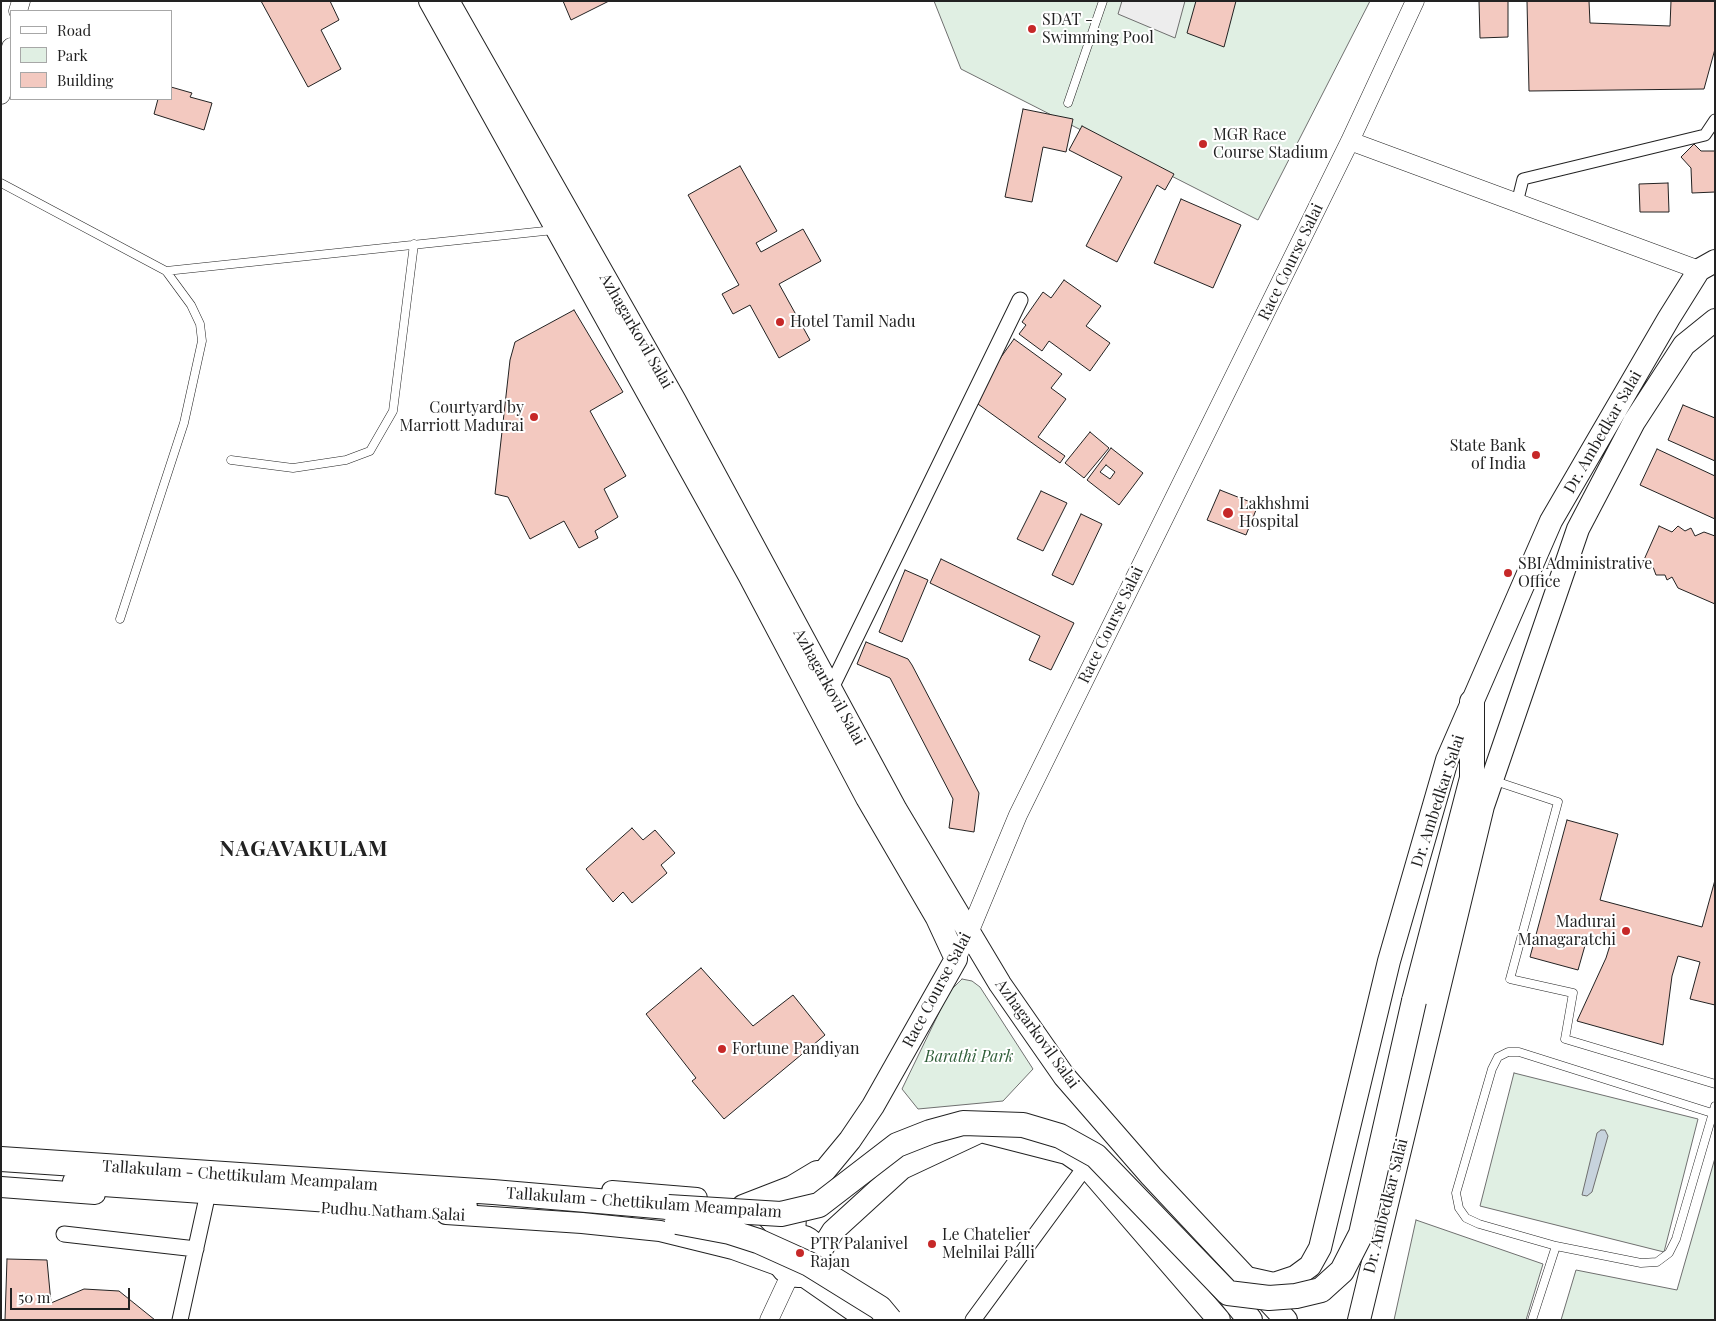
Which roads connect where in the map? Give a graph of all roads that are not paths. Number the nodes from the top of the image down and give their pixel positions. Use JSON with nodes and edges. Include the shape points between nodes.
{"nodes":[{"id":1,"x":430,"y":1,"type":"edge"},
{"id":2,"x":448,"y":1,"type":"edge"},
{"id":3,"x":1103,"y":1,"type":"edge"},
{"id":4,"x":1415,"y":1,"type":"edge"},
{"id":5,"x":10,"y":52,"type":"edge"},
{"id":6,"x":1,"y":96,"type":"edge"},
{"id":7,"x":1068,"y":103,"type":"dead end"},
{"id":8,"x":1715,"y":120,"type":"edge"},
{"id":9,"x":1350,"y":141,"type":"junction"},
{"id":10,"x":1,"y":183,"type":"edge"},
{"id":11,"x":1517,"y":203,"type":"junction"},
{"id":12,"x":565,"y":226,"type":"junction"},
{"id":13,"x":414,"y":244,"type":"junction"},
{"id":14,"x":1707,"y":265,"type":"edge"},
{"id":15,"x":166,"y":271,"type":"junction"},
{"id":16,"x":1020,"y":300,"type":"dead end"},
{"id":17,"x":1715,"y":320,"type":"edge"},
{"id":18,"x":231,"y":460,"type":"dead end"},
{"id":19,"x":120,"y":619,"type":"dead end"},
{"id":20,"x":830,"y":690,"type":"junction"},
{"id":21,"x":1472,"y":702,"type":"junction"},
{"id":22,"x":1493,"y":780,"type":"junction"},
{"id":23,"x":969,"y":933,"type":"junction"},
{"id":24,"x":956,"y":958,"type":"junction"},
{"id":25,"x":989,"y":966,"type":"junction"},
{"id":26,"x":1715,"y":1084,"type":"edge"},
{"id":27,"x":1714,"y":1110,"type":"edge"},
{"id":28,"x":1,"y":1148,"type":"edge"},
{"id":29,"x":1,"y":1160,"type":"edge"},
{"id":30,"x":1086,"y":1166,"type":"junction"},
{"id":31,"x":825,"y":1168,"type":"junction"},
{"id":32,"x":1,"y":1176,"type":"edge"},
{"id":33,"x":1,"y":1187,"type":"edge"},
{"id":34,"x":206,"y":1202,"type":"junction"},
{"id":35,"x":743,"y":1206,"type":"junction"},
{"id":36,"x":64,"y":1234,"type":"dead end"},
{"id":37,"x":791,"y":1238,"type":"junction"},
{"id":38,"x":1556,"y":1246,"type":"junction"},
{"id":39,"x":196,"y":1248,"type":"junction"},
{"id":40,"x":818,"y":1255,"type":"junction"},
{"id":41,"x":791,"y":1272,"type":"junction"},
{"id":42,"x":1247,"y":1278,"type":"junction"},
{"id":43,"x":1228,"y":1293,"type":"junction"},
{"id":44,"x":180,"y":1320,"type":"edge"},
{"id":45,"x":770,"y":1320,"type":"edge"},
{"id":46,"x":868,"y":1320,"type":"edge"},
{"id":47,"x":890,"y":1320,"type":"edge"},
{"id":48,"x":972,"y":1320,"type":"edge"},
{"id":49,"x":1219,"y":1320,"type":"edge"},
{"id":50,"x":1250,"y":1320,"type":"edge"},
{"id":51,"x":1286,"y":1320,"type":"edge"},
{"id":52,"x":1359,"y":1320,"type":"edge"},
{"id":53,"x":1532,"y":1320,"type":"edge"}],
"edges":[{"from":1,"to":12,"type":"main road","name":"Azhagarkovil Salai"},
{"from":2,"to":12,"type":"main road","name":"Azhagarkovil Salai"},
{"from":3,"to":7,"type":"lane"},
{"from":4,"to":9,"type":"street","name":"Race Course Salai"},
{"from":5,"to":6,"type":"street"},
{"from":8,"to":11,"type":"street","via":[[1705,135],[1523,179]]},
{"from":9,"to":11,"type":"street"},
{"from":9,"to":23,"type":"street","name":"Race Course Salai","via":[[1018,815]]},
{"from":10,"to":15,"type":"lane"},
{"from":11,"to":14,"type":"street"},
{"from":12,"to":13,"type":"lane"},
{"from":12,"to":20,"type":"main road","name":"Azhagarkovil Salai","via":[[676,401]]},
{"from":12,"to":24,"type":"main road","name":"Azhagarkovil Salai","via":[[867,798],[937,918]]},
{"from":13,"to":15,"type":"lane"},
{"from":13,"to":18,"type":"lane","via":[[392,411],[370,451],[346,460],[293,468]]},
{"from":14,"to":21,"type":"main road","name":"Dr. Ambedkar Salai","via":[[1668,318],[1551,522]]},
{"from":15,"to":19,"type":"lane","via":[[191,306],[200,324],[202,341],[170,470]]},
{"from":16,"to":20,"type":"street"},
{"from":17,"to":22,"type":"main road","name":"Dr. Ambedkar Salai","via":[[1684,345],[1634,422],[1578,529]]},
{"from":20,"to":23,"type":"main road","name":"Azhagarkovil Salai"},
{"from":21,"to":42,"type":"main road","name":"Dr. Ambedkar Salai","via":[[1447,760],[1389,961],[1320,1248],[1310,1266],[1295,1277],[1274,1284]]},
{"from":21,"to":43,"type":"highway","bridge":true,"via":[[1472,778],[1414,1000],[1361,1234],[1342,1271],[1321,1290],[1269,1298]]},
{"from":22,"to":26,"type":"lane","via":[[1558,802],[1510,979],[1573,993],[1564,1039]]},
{"from":22,"to":52,"type":"main road","name":"Dr. Ambedkar Salai","via":[[1483,806]]},
{"from":23,"to":24,"type":"street","name":"Race Course Salai"},
{"from":23,"to":25,"type":"main road","name":"Azhagarkovil Salai"},
{"from":24,"to":25,"type":"main road"},
{"from":24,"to":31,"type":"main road","name":"Race Course Salai","via":[[873,1106],[850,1140]]},
{"from":25,"to":42,"type":"main road","name":"Azhagarkovil Salai","via":[[1064,1076],[1151,1176]]},
{"from":27,"to":38,"type":"lane","via":[[1669,1253],[1657,1262],[1641,1263]]},
{"from":27,"to":38,"type":"lane","via":[[1519,1052],[1508,1052],[1498,1057],[1456,1193],[1459,1208],[1466,1218],[1479,1224]]},
{"from":28,"to":35,"type":"main road","via":[[661,1194]]},
{"from":29,"to":43,"type":"highway","name":"Tallakulam - Chettikulam Meampalam","bridge":true,"via":[[781,1214],[819,1205],[897,1145],[930,1132],[963,1123],[1023,1125],[1060,1136],[1096,1156]]},
{"from":30,"to":40,"type":"main road","via":[[1066,1153],[981,1131],[902,1168],[832,1231]]},
{"from":30,"to":48,"type":"street"},
{"from":30,"to":49,"type":"main road"},
{"from":31,"to":35,"type":"main road","via":[[792,1187]]},
{"from":31,"to":37,"type":"main road","name":"Race Course Salai","via":[[795,1215]]},
{"from":32,"to":47,"type":"highway","name":"Tallakulam - Chettikulam Meampalam","bridge":true,"via":[[320,1199],[592,1213],[708,1226],[758,1241],[809,1264],[880,1308]]},
{"from":33,"to":34,"type":"main road","name":"Pudhu Natham Salai"},
{"from":34,"to":39,"type":"street"},
{"from":34,"to":41,"type":"main road","name":"Pudhu Natham Salai","via":[[582,1222],[660,1231],[733,1249]]},
{"from":35,"to":37,"type":"main road","via":[[761,1211]]},
{"from":36,"to":39,"type":"street"},
{"from":37,"to":40,"type":"main road","via":[[807,1238]]},
{"from":37,"to":41,"type":"main road","via":[[783,1243],[778,1254]]},
{"from":38,"to":53,"type":"lane"},
{"from":39,"to":44,"type":"street"},
{"from":40,"to":41,"type":"main road","via":[[814,1268]]},
{"from":41,"to":45,"type":"street"},
{"from":41,"to":46,"type":"main road"},
{"from":42,"to":51,"type":"main road","name":"Azhagarkovil Salai"},
{"from":43,"to":50,"type":"highway","name":"Tallakulam - Chettikulam Meampalam"}]}
